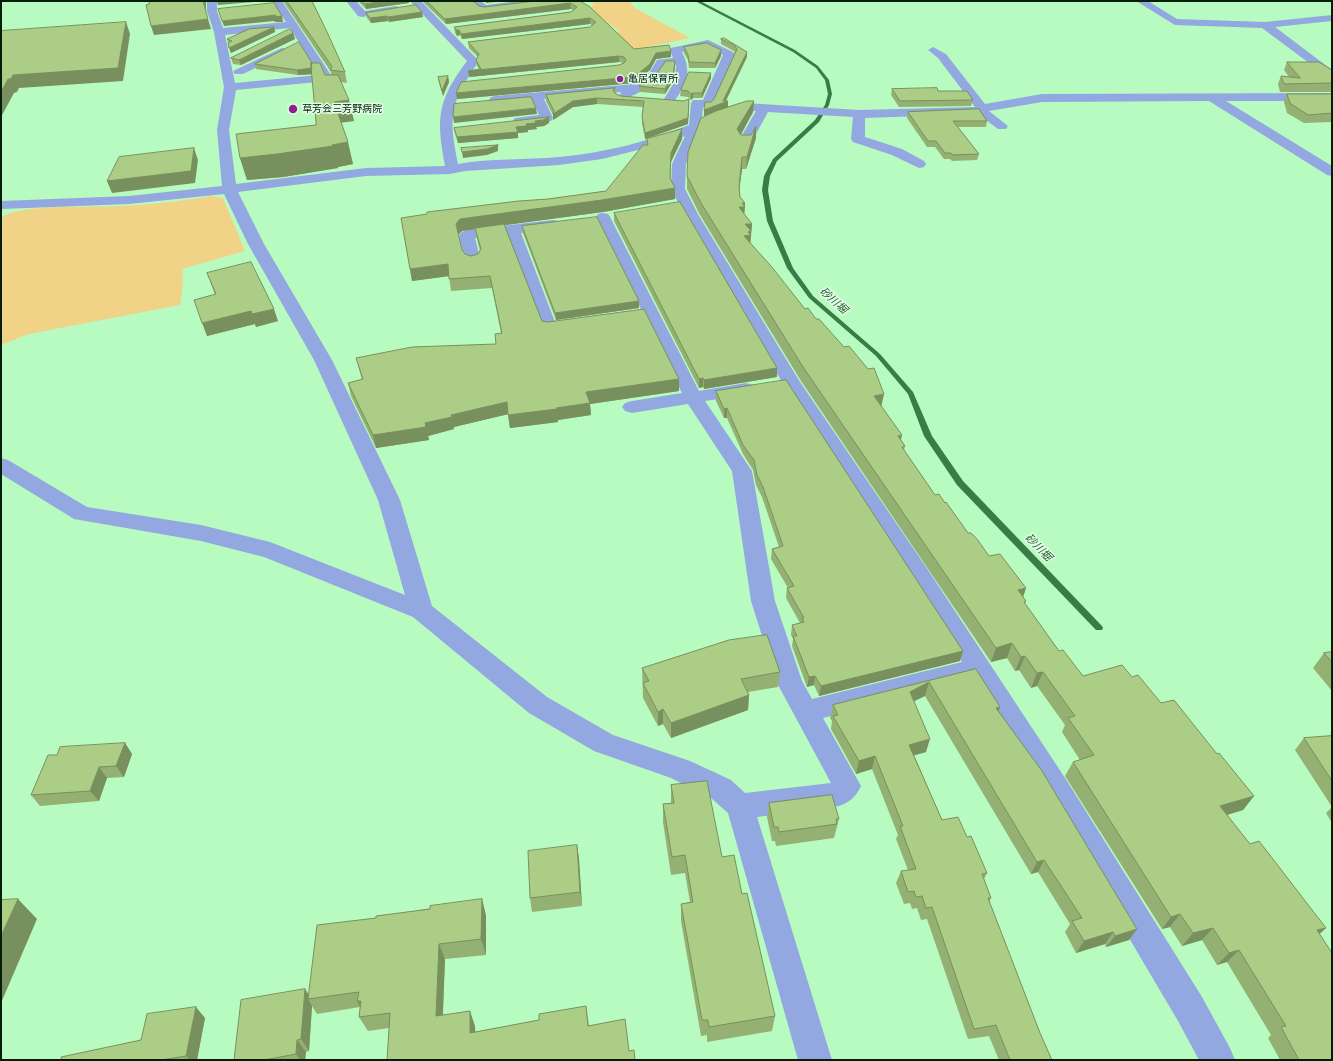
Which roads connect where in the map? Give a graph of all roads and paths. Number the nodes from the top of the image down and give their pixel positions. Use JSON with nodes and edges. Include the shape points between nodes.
{"nodes":[{"id":1,"x":350,"y":1,"type":"edge"},
{"id":2,"x":474,"y":1,"type":"edge"},
{"id":3,"x":543,"y":1,"type":"edge"},
{"id":4,"x":1141,"y":1,"type":"edge"},
{"id":5,"x":419,"y":3,"type":"edge"},
{"id":6,"x":278,"y":8,"type":"edge"},
{"id":7,"x":217,"y":16,"type":"edge"},
{"id":8,"x":1332,"y":18,"type":"edge"},
{"id":9,"x":1265,"y":25,"type":"junction"},
{"id":10,"x":293,"y":26,"type":"junction"},
{"id":11,"x":457,"y":28,"type":"edge"},
{"id":12,"x":441,"y":30,"type":"junction"},
{"id":13,"x":273,"y":38,"type":"edge"},
{"id":14,"x":302,"y":41,"type":"junction"},
{"id":15,"x":474,"y":43,"type":"edge"},
{"id":16,"x":458,"y":45,"type":"junction"},
{"id":17,"x":933,"y":50,"type":"dead end"},
{"id":18,"x":238,"y":55,"type":"edge"},
{"id":19,"x":318,"y":65,"type":"junction"},
{"id":20,"x":302,"y":66,"type":"edge"},
{"id":21,"x":226,"y":68,"type":"junction"},
{"id":22,"x":271,"y":69,"type":"edge"},
{"id":23,"x":239,"y":72,"type":"junction"},
{"id":24,"x":1332,"y":74,"type":"edge"},
{"id":25,"x":593,"y":80,"type":"edge"},
{"id":26,"x":471,"y":83,"type":"edge"},
{"id":27,"x":455,"y":84,"type":"junction"},
{"id":28,"x":230,"y":87,"type":"junction"},
{"id":29,"x":601,"y":90,"type":"junction"},
{"id":30,"x":536,"y":96,"type":"junction"},
{"id":31,"x":1332,"y":97,"type":"edge"},
{"id":32,"x":1212,"y":98,"type":"junction"},
{"id":33,"x":484,"y":102,"type":"edge"},
{"id":34,"x":461,"y":104,"type":"edge"},
{"id":35,"x":446,"y":106,"type":"junction"},
{"id":36,"x":764,"y":108,"type":"junction"},
{"id":37,"x":981,"y":109,"type":"junction"},
{"id":38,"x":859,"y":114,"type":"junction"},
{"id":39,"x":508,"y":123,"type":"edge"},
{"id":40,"x":1002,"y":126,"type":"dead end"},
{"id":41,"x":695,"y":127,"type":"junction"},
{"id":42,"x":462,"y":128,"type":"edge"},
{"id":43,"x":446,"y":130,"type":"junction"},
{"id":44,"x":745,"y":142,"type":"edge"},
{"id":45,"x":464,"y":149,"type":"edge"},
{"id":46,"x":449,"y":150,"type":"junction"},
{"id":47,"x":919,"y":164,"type":"dead end"},
{"id":48,"x":450,"y":170,"type":"junction"},
{"id":49,"x":1332,"y":172,"type":"edge"},
{"id":50,"x":229,"y":190,"type":"junction"},
{"id":51,"x":1,"y":205,"type":"edge"},
{"id":52,"x":603,"y":217,"type":"dead end"},
{"id":53,"x":565,"y":222,"type":"edge"},
{"id":54,"x":512,"y":229,"type":"junction"},
{"id":55,"x":474,"y":261,"type":"edge"},
{"id":56,"x":588,"y":322,"type":"edge"},
{"id":57,"x":776,"y":384,"type":"junction"},
{"id":58,"x":693,"y":397,"type":"junction"},
{"id":59,"x":632,"y":407,"type":"dead end"},
{"id":60,"x":1,"y":465,"type":"edge"},
{"id":61,"x":421,"y":611,"type":"junction"},
{"id":62,"x":979,"y":668,"type":"junction"},
{"id":63,"x":805,"y":712,"type":"junction"},
{"id":64,"x":740,"y":806,"type":"junction"},
{"id":65,"x":815,"y":1060,"type":"edge"},
{"id":66,"x":1218,"y":1060,"type":"edge"}],
"edges":[{"from":1,"to":5,"type":"street","via":[[362,14]]},
{"from":2,"to":3,"type":"street","via":[[484,8]]},
{"from":4,"to":9,"type":"street","via":[[1175,22]]},
{"from":5,"to":12,"type":"street"},
{"from":6,"to":10,"type":"street"},
{"from":7,"to":10,"type":"street"},
{"from":7,"to":21,"type":"street"},
{"from":8,"to":9,"type":"street"},
{"from":9,"to":24,"type":"street"},
{"from":10,"to":13,"type":"street"},
{"from":10,"to":14,"type":"street"},
{"from":11,"to":12,"type":"street"},
{"from":12,"to":16,"type":"street"},
{"from":14,"to":19,"type":"street"},
{"from":14,"to":23,"type":"street"},
{"from":15,"to":16,"type":"street"},
{"from":16,"to":27,"type":"street","via":[[473,61]]},
{"from":17,"to":37,"type":"street","via":[[942,56]]},
{"from":18,"to":21,"type":"street"},
{"from":19,"to":20,"type":"street"},
{"from":19,"to":28,"type":"street","via":[[327,78]]},
{"from":21,"to":23,"type":"street"},
{"from":21,"to":28,"type":"street"},
{"from":22,"to":23,"type":"street"},
{"from":25,"to":29,"type":"street"},
{"from":26,"to":27,"type":"street"},
{"from":27,"to":35,"type":"street"},
{"from":28,"to":50,"type":"street","via":[[223,130]]},
{"from":29,"to":30,"type":"street"},
{"from":29,"to":41,"type":"street","via":[[639,93],[656,74],[661,62],[694,78]]},
{"from":30,"to":33,"type":"street"},
{"from":30,"to":39,"type":"street","via":[[547,118]]},
{"from":31,"to":32,"type":"street"},
{"from":32,"to":37,"type":"street","via":[[1042,98]]},
{"from":32,"to":49,"type":"street"},
{"from":34,"to":35,"type":"street"},
{"from":35,"to":43,"type":"street"},
{"from":36,"to":38,"type":"street"},
{"from":36,"to":41,"type":"street","via":[[745,106],[711,118]]},
{"from":36,"to":44,"type":"street"},
{"from":37,"to":38,"type":"street"},
{"from":37,"to":40,"type":"street"},
{"from":38,"to":47,"type":"street","via":[[858,139],[897,152]]},
{"from":41,"to":48,"type":"street","via":[[669,138],[602,155]]},
{"from":41,"to":57,"type":"street","via":[[679,164],[679,205],[732,285]]},
{"from":42,"to":43,"type":"street"},
{"from":43,"to":46,"type":"street"},
{"from":45,"to":46,"type":"street"},
{"from":46,"to":48,"type":"street","via":[[452,166]]},
{"from":48,"to":50,"type":"street","via":[[366,172]]},
{"from":50,"to":51,"type":"street","via":[[129,200]]},
{"from":50,"to":61,"type":"street","via":[[256,244],[323,360],[389,500]]},
{"from":52,"to":58,"type":"street","via":[[643,314]]},
{"from":53,"to":54,"type":"street"},
{"from":54,"to":55,"type":"street","via":[[467,235]]},
{"from":54,"to":56,"type":"street","via":[[549,328]]},
{"from":57,"to":58,"type":"street"},
{"from":57,"to":62,"type":"street","via":[[918,573]]},
{"from":58,"to":59,"type":"street"},
{"from":58,"to":63,"type":"street","via":[[742,471],[763,601],[790,683]]},
{"from":60,"to":61,"type":"street","via":[[82,514],[201,533],[270,550]]},
{"from":61,"to":64,"type":"street","via":[[538,705],[604,743],[680,769],[721,789]]},
{"from":62,"to":63,"type":"street"},
{"from":62,"to":66,"type":"street","via":[[1057,790],[1190,1009]]},
{"from":63,"to":64,"type":"street","via":[[847,786],[839,794]]},
{"from":64,"to":65,"type":"street"}]}
